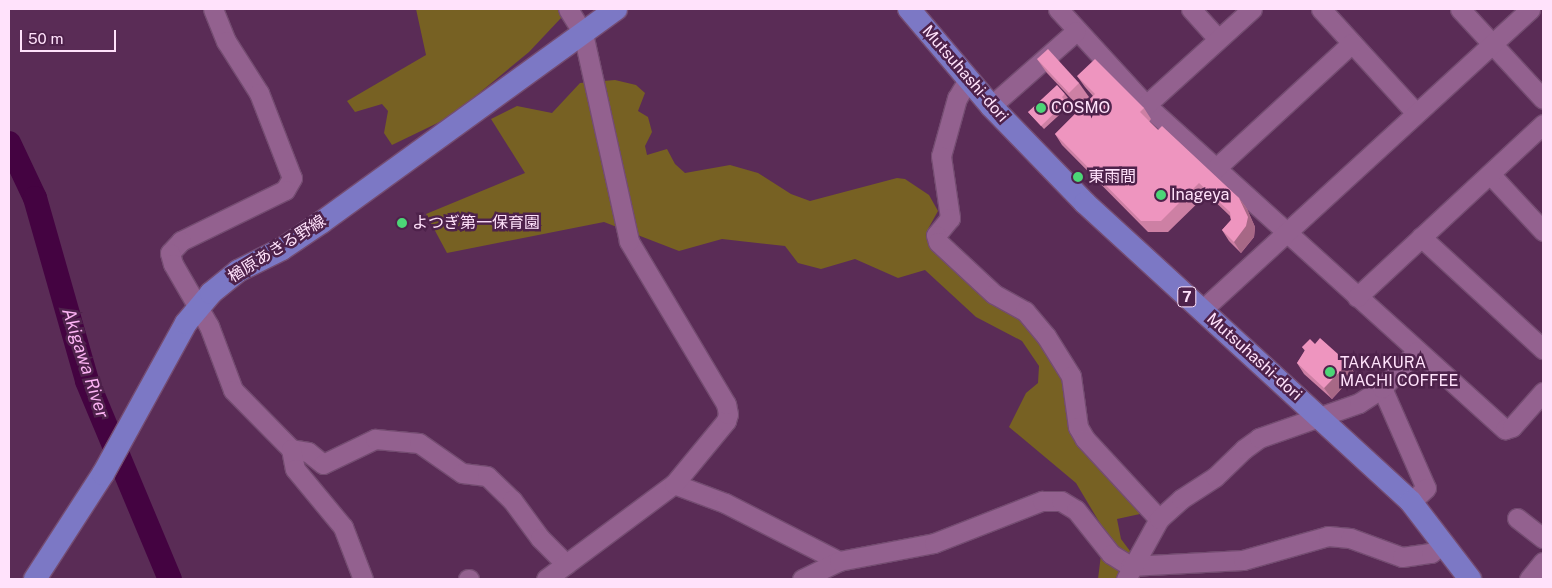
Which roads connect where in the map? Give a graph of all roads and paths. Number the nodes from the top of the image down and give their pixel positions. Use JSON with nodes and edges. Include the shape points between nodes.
{"nodes":[{"id":1,"x":213,"y":9,"type":"edge"},
{"id":2,"x":568,"y":9,"type":"edge"},
{"id":3,"x":616,"y":9,"type":"edge"},
{"id":4,"x":909,"y":9,"type":"edge"},
{"id":5,"x":1058,"y":9,"type":"edge"},
{"id":6,"x":1191,"y":9,"type":"edge"},
{"id":7,"x":1252,"y":9,"type":"edge"},
{"id":8,"x":1321,"y":9,"type":"edge"},
{"id":9,"x":1460,"y":9,"type":"edge"},
{"id":10,"x":1530,"y":9,"type":"edge"},
{"id":11,"x":1076,"y":31,"type":"junction"},
{"id":12,"x":583,"y":33,"type":"junction"},
{"id":13,"x":1218,"y":39,"type":"junction"},
{"id":14,"x":1352,"y":43,"type":"junction"},
{"id":15,"x":1492,"y":44,"type":"junction"},
{"id":16,"x":968,"y":80,"type":"junction"},
{"id":17,"x":1543,"y":100,"type":"edge"},
{"id":18,"x":1146,"y":105,"type":"junction"},
{"id":19,"x":991,"y":106,"type":"junction"},
{"id":20,"x":1416,"y":113,"type":"junction"},
{"id":21,"x":1543,"y":124,"type":"edge"},
{"id":22,"x":1214,"y":169,"type":"junction"},
{"id":23,"x":1490,"y":174,"type":"junction"},
{"id":24,"x":1543,"y":231,"type":"edge"},
{"id":25,"x":1286,"y":232,"type":"junction"},
{"id":26,"x":1421,"y":237,"type":"junction"},
{"id":27,"x":1357,"y":297,"type":"junction"},
{"id":28,"x":199,"y":305,"type":"junction"},
{"id":29,"x":1202,"y":310,"type":"junction"},
{"id":30,"x":1543,"y":349,"type":"edge"},
{"id":31,"x":1416,"y":351,"type":"junction"},
{"id":32,"x":1382,"y":388,"type":"junction"},
{"id":33,"x":1543,"y":392,"type":"edge"},
{"id":34,"x":1321,"y":419,"type":"junction"},
{"id":35,"x":291,"y":449,"type":"junction"},
{"id":36,"x":674,"y":484,"type":"junction"},
{"id":37,"x":1411,"y":502,"type":"junction"},
{"id":38,"x":1517,"y":518,"type":"dead end"},
{"id":39,"x":1159,"y":519,"type":"junction"},
{"id":40,"x":1543,"y":538,"type":"edge"},
{"id":41,"x":1444,"y":543,"type":"junction"},
{"id":42,"x":839,"y":561,"type":"junction"},
{"id":43,"x":1543,"y":562,"type":"edge"},
{"id":44,"x":566,"y":564,"type":"junction"},
{"id":45,"x":1176,"y":572,"type":"edge"},
{"id":46,"x":1128,"y":573,"type":"edge"},
{"id":47,"x":35,"y":579,"type":"edge"},
{"id":48,"x":363,"y":579,"type":"edge"},
{"id":49,"x":546,"y":579,"type":"edge"},
{"id":50,"x":802,"y":579,"type":"edge"},
{"id":51,"x":1470,"y":579,"type":"edge"},
{"id":52,"x":1529,"y":579,"type":"edge"}],
"edges":[{"from":1,"to":28,"type":"street","via":[[226,41],[259,93],[292,178],[285,190],[175,246],[170,253],[173,264]]},
{"from":2,"to":12,"type":"street"},
{"from":3,"to":12,"type":"main road","name":"楢原あきる野線"},
{"from":4,"to":16,"type":"main road","name":"Mutsuhashi-dori","number":"7"},
{"from":5,"to":11,"type":"street"},
{"from":6,"to":13,"type":"street"},
{"from":7,"to":13,"type":"street"},
{"from":8,"to":14,"type":"street"},
{"from":9,"to":15,"type":"street"},
{"from":10,"to":15,"type":"street"},
{"from":11,"to":18,"type":"street"},
{"from":11,"to":19,"type":"street"},
{"from":12,"to":28,"type":"main road","name":"楢原あきる野線","via":[[322,222],[226,279]]},
{"from":12,"to":36,"type":"street","via":[[624,227],[726,404],[726,421]]},
{"from":13,"to":18,"type":"street"},
{"from":14,"to":20,"type":"street"},
{"from":14,"to":22,"type":"street"},
{"from":15,"to":17,"type":"street"},
{"from":15,"to":20,"type":"street"},
{"from":16,"to":19,"type":"main road","name":"Mutsuhashi-dori","number":"7"},
{"from":16,"to":39,"type":"street","via":[[957,98],[945,139],[942,156],[950,218],[936,235],[938,242],[994,294],[1025,311],[1052,344],[1071,376],[1078,427],[1085,440]]},
{"from":18,"to":22,"type":"street"},
{"from":19,"to":29,"type":"main road","name":"Mutsuhashi-dori","number":"7","via":[[1085,203]]},
{"from":20,"to":25,"type":"street"},
{"from":21,"to":23,"type":"street"},
{"from":22,"to":25,"type":"street"},
{"from":23,"to":24,"type":"street"},
{"from":23,"to":26,"type":"street"},
{"from":25,"to":27,"type":"street"},
{"from":25,"to":29,"type":"street"},
{"from":26,"to":27,"type":"street"},
{"from":26,"to":30,"type":"street"},
{"from":27,"to":31,"type":"street"},
{"from":28,"to":35,"type":"street","via":[[233,390]]},
{"from":28,"to":47,"type":"main road","name":"楢原あきる野線","via":[[177,337],[103,474]]},
{"from":29,"to":34,"type":"main road","name":"Mutsuhashi-dori","number":"7"},
{"from":31,"to":32,"type":"street"},
{"from":31,"to":33,"type":"street","via":[[1504,429],[1512,427]]},
{"from":32,"to":34,"type":"street","via":[[1359,403]]},
{"from":32,"to":37,"type":"street","via":[[1426,488]]},
{"from":34,"to":37,"type":"main road","name":"Mutsuhashi-dori","number":"7"},
{"from":34,"to":39,"type":"street","via":[[1260,438]]},
{"from":35,"to":44,"type":"street","via":[[308,452],[323,464],[375,440],[419,443],[462,473],[487,476],[512,500],[540,538]]},
{"from":35,"to":48,"type":"street","via":[[295,469],[343,527]]},
{"from":36,"to":42,"type":"street","via":[[725,503]]},
{"from":36,"to":44,"type":"street"},
{"from":37,"to":41,"type":"main road","name":"Mutsuhashi-dori","number":"7"},
{"from":38,"to":40,"type":"street"},
{"from":39,"to":46,"type":"street"},
{"from":41,"to":45,"type":"street","via":[[1431,553],[1402,557],[1350,538],[1328,536],[1243,560]]},
{"from":41,"to":51,"type":"main road","name":"Mutsuhashi-dori","number":"7"},
{"from":42,"to":46,"type":"street","via":[[934,544],[1025,505],[1061,501],[1076,510]]},
{"from":42,"to":50,"type":"street"},
{"from":43,"to":52,"type":"street"},
{"from":44,"to":49,"type":"street"},
{"from":45,"to":46,"type":"street"}]}
